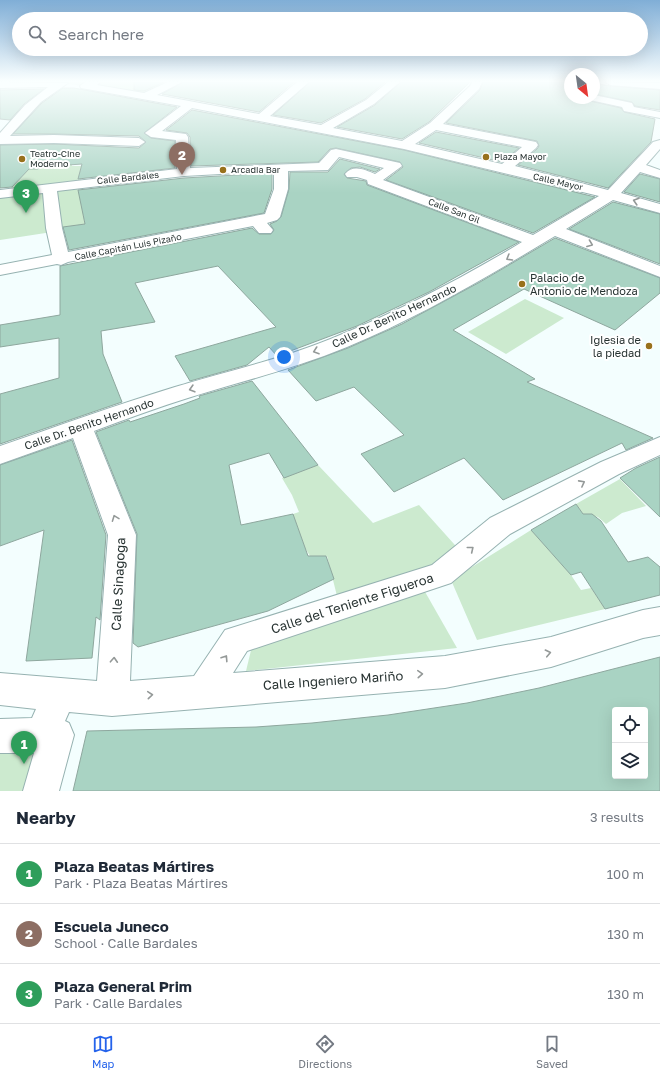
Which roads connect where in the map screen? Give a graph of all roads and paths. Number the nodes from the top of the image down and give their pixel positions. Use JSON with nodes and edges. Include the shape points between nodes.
{"nodes":[{"id":1,"x":21,"y":119,"type":"edge"},
{"id":2,"x":170,"y":119,"type":"edge"},
{"id":3,"x":265,"y":119,"type":"edge"},
{"id":4,"x":341,"y":119,"type":"edge"},
{"id":5,"x":441,"y":119,"type":"edge"},
{"id":6,"x":434,"y":126,"type":"junction"},
{"id":7,"x":323,"y":129,"type":"junction"},
{"id":8,"x":151,"y":133,"type":"junction"},
{"id":9,"x":352,"y":135,"type":"junction"},
{"id":10,"x":0,"y":140,"type":"edge"},
{"id":11,"x":139,"y":142,"type":"junction"},
{"id":12,"x":660,"y":144,"type":"edge"},
{"id":13,"x":404,"y":145,"type":"junction"},
{"id":14,"x":183,"y":147,"type":"junction"},
{"id":15,"x":425,"y":150,"type":"junction"},
{"id":16,"x":336,"y":153,"type":"junction"},
{"id":17,"x":395,"y":166,"type":"junction"},
{"id":18,"x":281,"y":167,"type":"junction"},
{"id":19,"x":323,"y":167,"type":"junction"},
{"id":20,"x":638,"y":167,"type":"junction"},
{"id":21,"x":504,"y":169,"type":"junction"},
{"id":22,"x":184,"y":172,"type":"junction"},
{"id":23,"x":660,"y":174,"type":"edge"},
{"id":24,"x":373,"y":181,"type":"dead end"},
{"id":25,"x":292,"y":182,"type":"junction"},
{"id":26,"x":50,"y":188,"type":"junction"},
{"id":27,"x":0,"y":194,"type":"edge"},
{"id":28,"x":612,"y":194,"type":"junction"},
{"id":29,"x":660,"y":209,"type":"edge"},
{"id":30,"x":554,"y":230,"type":"junction"},
{"id":31,"x":536,"y":242,"type":"junction"},
{"id":32,"x":61,"y":260,"type":"junction"},
{"id":33,"x":0,"y":270,"type":"edge"},
{"id":34,"x":660,"y":272,"type":"edge"},
{"id":35,"x":81,"y":427,"type":"junction"},
{"id":36,"x":660,"y":445,"type":"edge"},
{"id":37,"x":0,"y":455,"type":"edge"},
{"id":38,"x":660,"y":621,"type":"edge"},
{"id":39,"x":0,"y":689,"type":"edge"},
{"id":40,"x":204,"y":690,"type":"junction"},
{"id":41,"x":58,"y":694,"type":"junction"},
{"id":42,"x":112,"y":699,"type":"junction"},
{"id":43,"x":43,"y":735,"type":"junction"},
{"id":44,"x":0,"y":736,"type":"edge"},
{"id":45,"x":41,"y":791,"type":"edge"}],
"edges":[{"from":1,"to":10,"type":"street"},
{"from":2,"to":8,"type":"street"},
{"from":3,"to":7,"type":"street"},
{"from":4,"to":7,"type":"street"},
{"from":5,"to":6,"type":"street"},
{"from":6,"to":13,"type":"street"},
{"from":6,"to":21,"type":"street","via":[[532,145]]},
{"from":7,"to":9,"type":"street"},
{"from":8,"to":11,"type":"street"},
{"from":8,"to":14,"type":"street","via":[[182,137]]},
{"from":9,"to":13,"type":"street"},
{"from":9,"to":16,"type":"street","via":[[345,139]]},
{"from":10,"to":11,"type":"street"},
{"from":11,"to":14,"type":"street"},
{"from":12,"to":20,"type":"street","name":"Calle Dr. Benito Hernando"},
{"from":13,"to":15,"type":"street"},
{"from":14,"to":22,"type":"street"},
{"from":15,"to":17,"type":"street"},
{"from":15,"to":21,"type":"street"},
{"from":16,"to":17,"type":"street"},
{"from":16,"to":19,"type":"street"},
{"from":17,"to":19,"type":"street","via":[[376,179],[357,172],[348,173]]},
{"from":18,"to":19,"type":"street","name":"Calle Bardales"},
{"from":18,"to":22,"type":"street","name":"Calle Bardales"},
{"from":18,"to":25,"type":"street"},
{"from":19,"to":25,"type":"street","via":[[322,170]]},
{"from":20,"to":23,"type":"street"},
{"from":20,"to":28,"type":"street","name":"Calle Dr. Benito Hernando"},
{"from":21,"to":28,"type":"street","name":"Calle Mayor"},
{"from":22,"to":26,"type":"street","name":"Calle Bardales"},
{"from":24,"to":31,"type":"street","name":"Calle San Gil"},
{"from":25,"to":32,"type":"street","name":"Calle Capitán Luis Pizaño","via":[[281,189],[272,217],[261,226]]},
{"from":26,"to":27,"type":"street","name":"Calle Bardales"},
{"from":26,"to":32,"type":"street","via":[[54,228]]},
{"from":29,"to":28,"type":"street","name":"Calle Mayor","one_way":true},
{"from":28,"to":30,"type":"street","name":"Calle Dr. Benito Hernando"},
{"from":30,"to":31,"type":"street","name":"Calle Dr. Benito Hernando"},
{"from":30,"to":34,"type":"street","one_way":true},
{"from":31,"to":35,"type":"street","name":"Calle Dr. Benito Hernando","one_way":true,"via":[[471,280],[392,320],[339,343],[277,365],[182,392]]},
{"from":32,"to":33,"type":"street","name":"Calle Capitán Luis Pizaño"},
{"from":35,"to":37,"type":"street","name":"Calle Dr. Benito Hernando"},
{"from":42,"to":35,"type":"street","name":"Calle Sinagoga","one_way":true,"via":[[122,535]]},
{"from":40,"to":36,"type":"street","name":"Calle del Teniente Figueroa","one_way":true,"via":[[236,640],[441,574],[500,526],[610,468]]},
{"from":40,"to":38,"type":"street","name":"Calle Ingeniero Mariño","one_way":true,"via":[[445,672],[551,652]]},
{"from":39,"to":41,"type":"street","name":"Calle Ingeniero Mariño"},
{"from":42,"to":40,"type":"street","name":"Calle Ingeniero Mariño","one_way":true},
{"from":41,"to":42,"type":"street","name":"Calle Ingeniero Mariño"},
{"from":41,"to":43,"type":"street"},
{"from":43,"to":44,"type":"street"},
{"from":43,"to":45,"type":"street","via":[[57,735]]}]}
